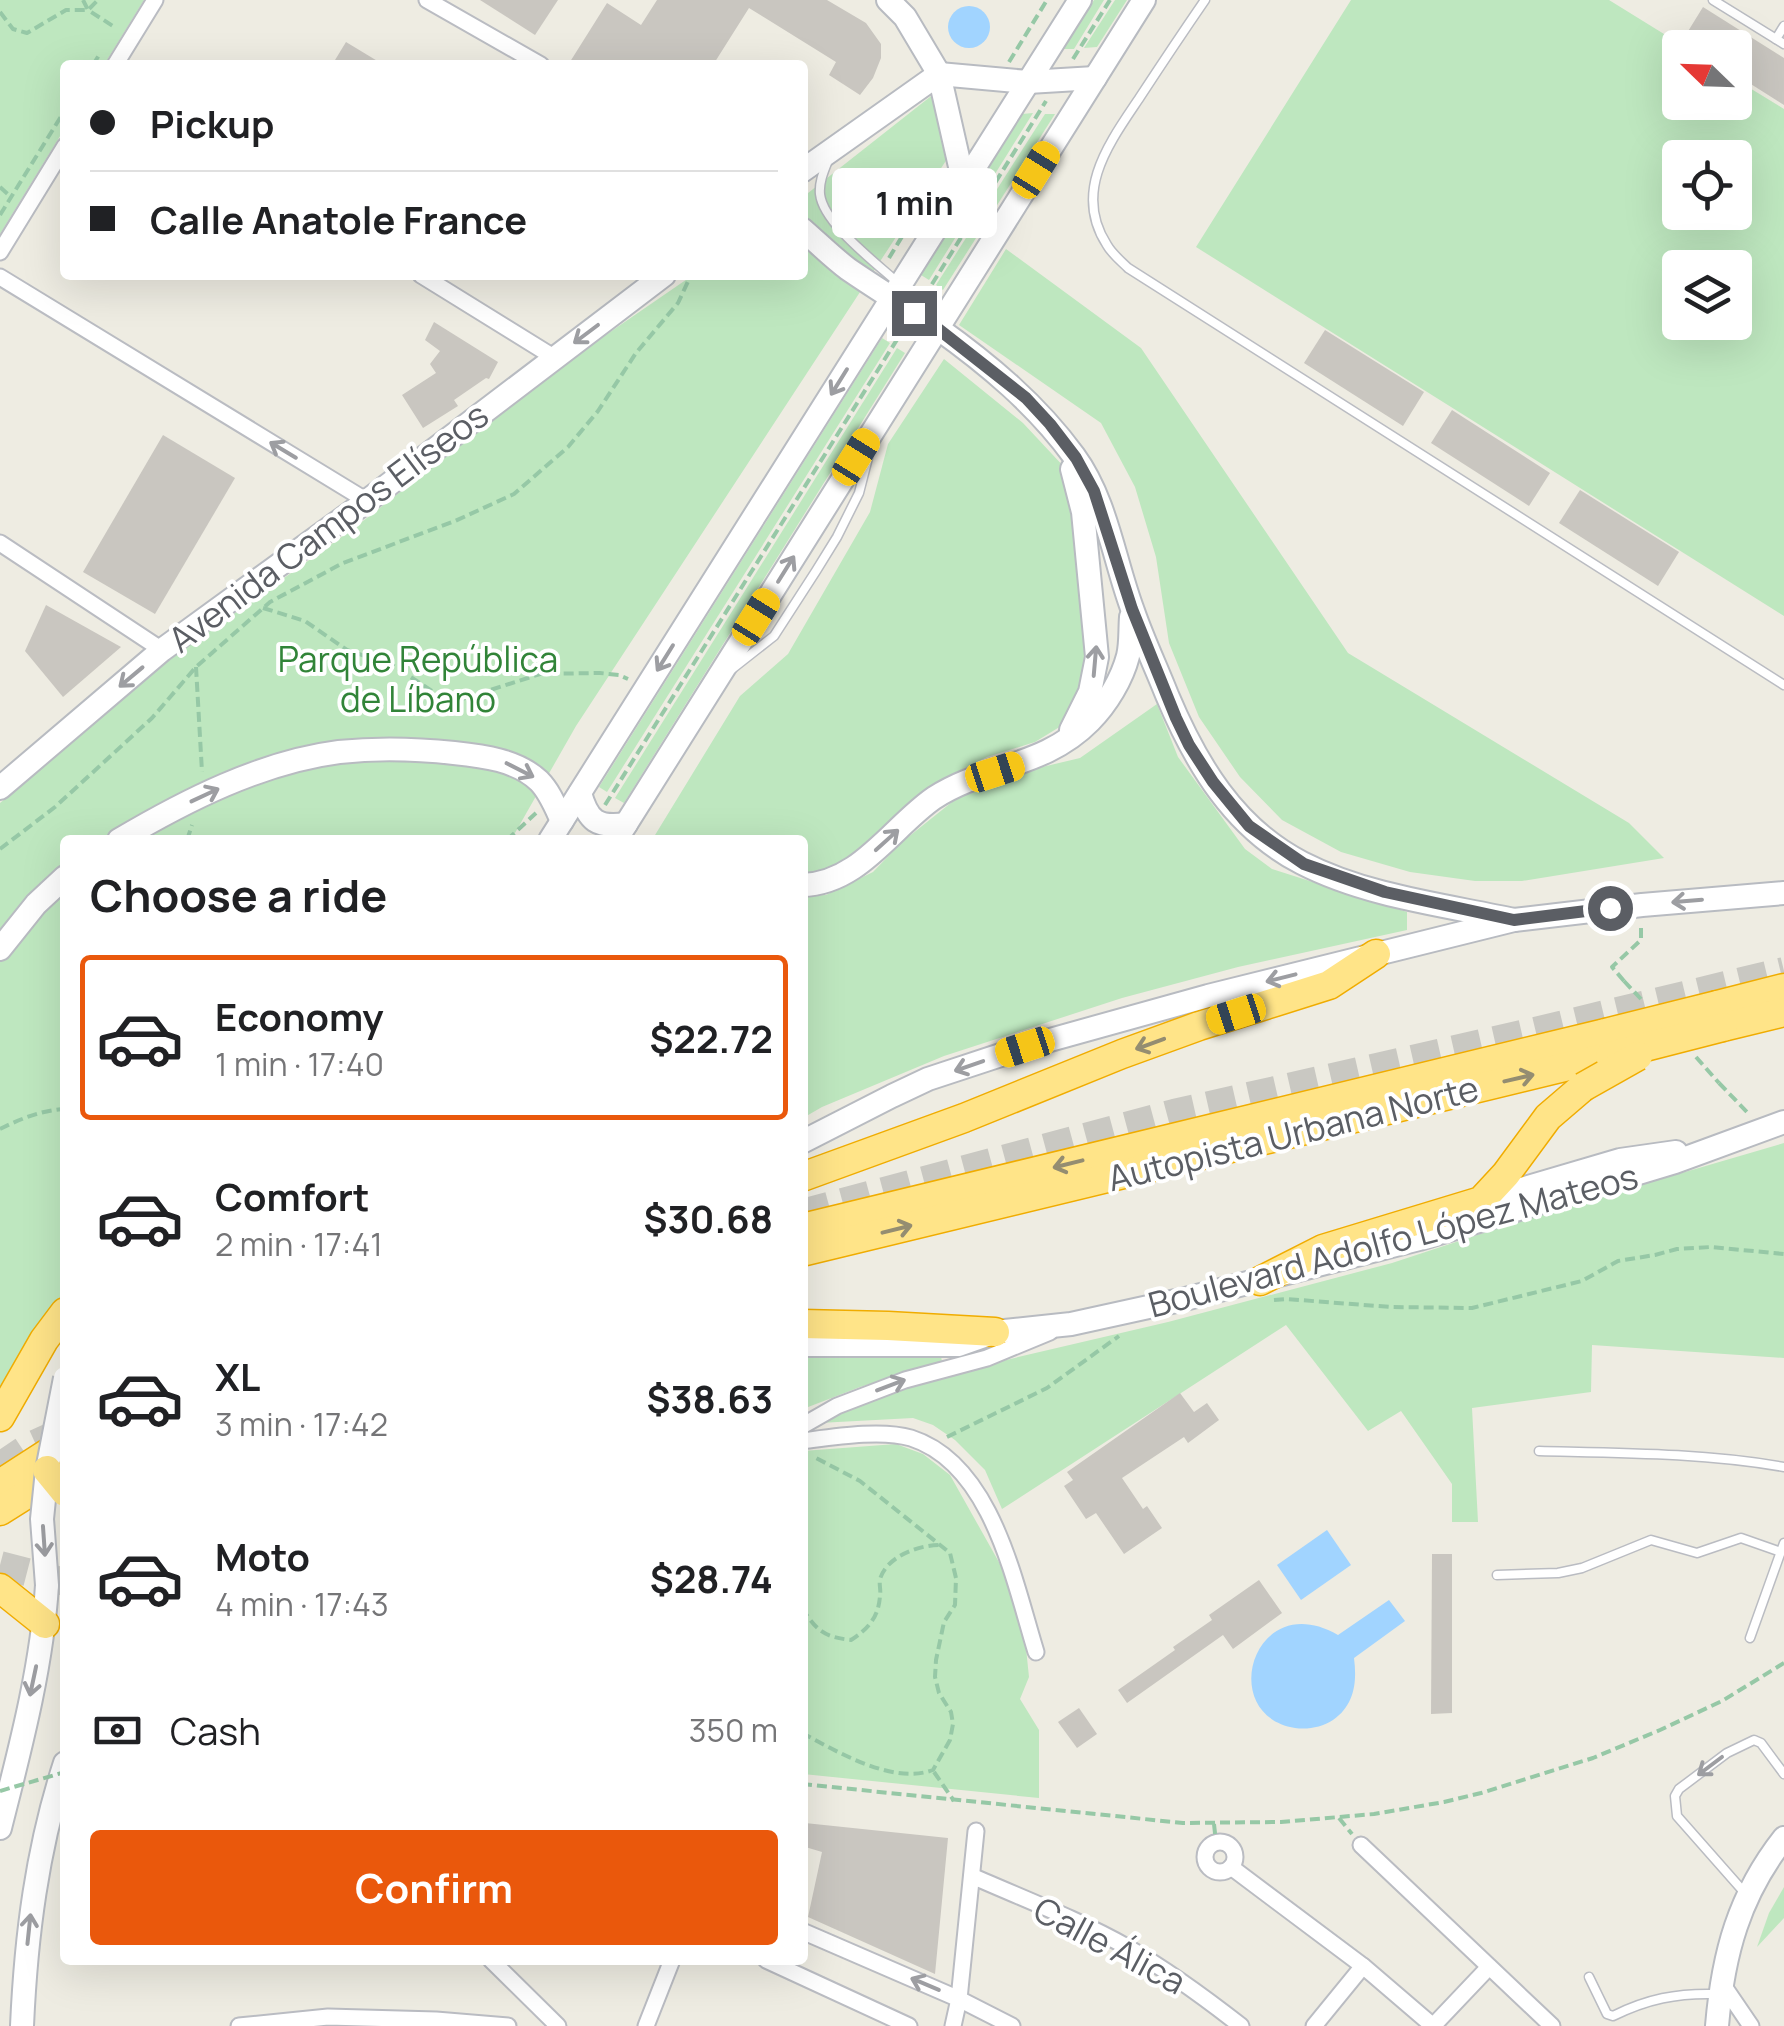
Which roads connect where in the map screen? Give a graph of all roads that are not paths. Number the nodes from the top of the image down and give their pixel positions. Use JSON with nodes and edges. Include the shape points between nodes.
{"nodes":[{"id":1,"x":154,"y":0,"type":"edge"},
{"id":2,"x":427,"y":0,"type":"edge"},
{"id":3,"x":888,"y":0,"type":"edge"},
{"id":4,"x":1080,"y":0,"type":"edge"},
{"id":5,"x":1144,"y":0,"type":"edge"},
{"id":6,"x":1205,"y":0,"type":"edge"},
{"id":7,"x":1713,"y":0,"type":"edge"},
{"id":8,"x":1784,"y":26,"type":"edge"},
{"id":9,"x":1780,"y":42,"type":"edge"},
{"id":10,"x":118,"y":60,"type":"edge"},
{"id":11,"x":532,"y":60,"type":"edge"},
{"id":12,"x":939,"y":74,"type":"junction"},
{"id":13,"x":1095,"y":78,"type":"junction"},
{"id":14,"x":1028,"y":93,"type":"junction"},
{"id":15,"x":841,"y":144,"type":"junction"},
{"id":16,"x":60,"y":154,"type":"edge"},
{"id":17,"x":808,"y":166,"type":"edge"},
{"id":18,"x":964,"y":184,"type":"junction"},
{"id":19,"x":808,"y":233,"type":"edge"},
{"id":20,"x":0,"y":252,"type":"edge"},
{"id":21,"x":0,"y":277,"type":"edge"},
{"id":22,"x":429,"y":280,"type":"edge"},
{"id":23,"x":657,"y":280,"type":"edge"},
{"id":24,"x":903,"y":289,"type":"junction"},
{"id":25,"x":937,"y":328,"type":"junction"},
{"id":26,"x":555,"y":358,"type":"junction"},
{"id":27,"x":1064,"y":442,"type":"junction"},
{"id":28,"x":367,"y":501,"type":"junction"},
{"id":29,"x":0,"y":544,"type":"edge"},
{"id":30,"x":1132,"y":609,"type":"junction"},
{"id":31,"x":162,"y":650,"type":"junction"},
{"id":32,"x":1784,"y":686,"type":"edge"},
{"id":33,"x":1057,"y":748,"type":"junction"},
{"id":34,"x":0,"y":788,"type":"edge"},
{"id":35,"x":580,"y":792,"type":"junction"},
{"id":36,"x":621,"y":824,"type":"edge"},
{"id":37,"x":556,"y":830,"type":"edge"},
{"id":38,"x":128,"y":835,"type":"edge"},
{"id":39,"x":60,"y":882,"type":"edge"},
{"id":40,"x":808,"y":884,"type":"edge"},
{"id":41,"x":1784,"y":893,"type":"edge"},
{"id":42,"x":1514,"y":920,"type":"junction"},
{"id":43,"x":0,"y":950,"type":"edge"},
{"id":44,"x":1376,"y":954,"type":"junction"},
{"id":45,"x":1784,"y":988,"type":"edge"},
{"id":46,"x":1784,"y":1012,"type":"edge"},
{"id":47,"x":1662,"y":1043,"type":"junction"},
{"id":48,"x":964,"y":1118,"type":"junction"},
{"id":49,"x":1784,"y":1122,"type":"edge"},
{"id":50,"x":808,"y":1139,"type":"edge"},
{"id":51,"x":1714,"y":1148,"type":"junction"},
{"id":52,"x":809,"y":1171,"type":"edge"},
{"id":53,"x":1481,"y":1201,"type":"junction"},
{"id":54,"x":808,"y":1227,"type":"edge"},
{"id":55,"x":808,"y":1251,"type":"edge"},
{"id":56,"x":1260,"y":1292,"type":"junction"},
{"id":57,"x":60,"y":1319,"type":"edge"},
{"id":58,"x":808,"y":1324,"type":"edge"},
{"id":59,"x":1071,"y":1324,"type":"junction"},
{"id":60,"x":995,"y":1332,"type":"junction"},
{"id":61,"x":808,"y":1345,"type":"edge"},
{"id":62,"x":4,"y":1411,"type":"edge"},
{"id":63,"x":808,"y":1423,"type":"edge"},
{"id":64,"x":60,"y":1431,"type":"edge"},
{"id":65,"x":60,"y":1443,"type":"edge"},
{"id":66,"x":808,"y":1446,"type":"edge"},
{"id":67,"x":1539,"y":1451,"type":"dead end"},
{"id":68,"x":1784,"y":1468,"type":"edge"},
{"id":69,"x":56,"y":1470,"type":"edge"},
{"id":70,"x":0,"y":1484,"type":"edge"},
{"id":71,"x":0,"y":1511,"type":"edge"},
{"id":72,"x":1782,"y":1548,"type":"edge"},
{"id":73,"x":1497,"y":1575,"type":"dead end"},
{"id":74,"x":0,"y":1588,"type":"edge"},
{"id":75,"x":44,"y":1624,"type":"junction"},
{"id":76,"x":1750,"y":1638,"type":"dead end"},
{"id":77,"x":1036,"y":1652,"type":"dead end"},
{"id":78,"x":8,"y":1769,"type":"edge"},
{"id":79,"x":1784,"y":1774,"type":"edge"},
{"id":80,"x":60,"y":1779,"type":"edge"},
{"id":81,"x":0,"y":1828,"type":"edge"},
{"id":82,"x":976,"y":1831,"type":"dead end"},
{"id":83,"x":1784,"y":1838,"type":"edge"},
{"id":84,"x":1361,"y":1845,"type":"dead end"},
{"id":85,"x":1231,"y":1867,"type":"junction"},
{"id":86,"x":972,"y":1876,"type":"junction"},
{"id":87,"x":1747,"y":1896,"type":"junction"},
{"id":88,"x":808,"y":1935,"type":"edge"},
{"id":89,"x":496,"y":1965,"type":"edge"},
{"id":90,"x":670,"y":1965,"type":"edge"},
{"id":91,"x":777,"y":1965,"type":"edge"},
{"id":92,"x":1363,"y":1966,"type":"junction"},
{"id":93,"x":1489,"y":1967,"type":"junction"},
{"id":94,"x":1589,"y":1977,"type":"dead end"},
{"id":95,"x":1720,"y":1988,"type":"junction"},
{"id":96,"x":959,"y":1999,"type":"junction"},
{"id":97,"x":22,"y":2026,"type":"edge"},
{"id":98,"x":238,"y":2026,"type":"edge"},
{"id":99,"x":508,"y":2026,"type":"edge"},
{"id":100,"x":558,"y":2026,"type":"edge"},
{"id":101,"x":646,"y":2026,"type":"edge"},
{"id":102,"x":909,"y":2026,"type":"edge"},
{"id":103,"x":953,"y":2026,"type":"edge"},
{"id":104,"x":1012,"y":2026,"type":"edge"},
{"id":105,"x":1241,"y":2026,"type":"edge"},
{"id":106,"x":1314,"y":2026,"type":"edge"},
{"id":107,"x":1432,"y":2026,"type":"edge"},
{"id":108,"x":1552,"y":2026,"type":"edge"},
{"id":109,"x":1717,"y":2026,"type":"edge"},
{"id":110,"x":1752,"y":2026,"type":"edge"}],
"edges":[{"from":1,"to":10,"type":"street"},
{"from":2,"to":11,"type":"street"},
{"from":3,"to":12,"type":"main road"},
{"from":4,"to":14,"type":"main road"},
{"from":5,"to":13,"type":"main road"},
{"from":6,"to":32,"type":"lane","via":[[1096,173],[1097,226],[1108,248],[1128,268]]},
{"from":7,"to":9,"type":"lane"},
{"from":8,"to":9,"type":"lane"},
{"from":12,"to":14,"type":"main road","via":[[999,79]]},
{"from":12,"to":15,"type":"main road"},
{"from":12,"to":18,"type":"main road"},
{"from":13,"to":14,"type":"main road"},
{"from":13,"to":25,"type":"main road"},
{"from":14,"to":18,"type":"main road"},
{"from":15,"to":17,"type":"main road"},
{"from":15,"to":24,"type":"lane","via":[[822,176],[826,214]]},
{"from":16,"to":20,"type":"street"},
{"from":18,"to":24,"type":"main road"},
{"from":19,"to":24,"type":"main road","via":[[845,266]]},
{"from":28,"to":21,"type":"street","one_way":true},
{"from":22,"to":26,"type":"street"},
{"from":23,"to":26,"type":"main road","name":"Avenida Campos Elíseos","one_way":true},
{"from":24,"to":25,"type":"main road"},
{"from":24,"to":35,"type":"main road","one_way":true},
{"from":25,"to":27,"type":"main road","via":[[1026,398]]},
{"from":36,"to":25,"type":"main road","one_way":true},
{"from":26,"to":28,"type":"main road","name":"Avenida Campos Elíseos"},
{"from":27,"to":30,"type":"main road","via":[[1094,491]]},
{"from":33,"to":27,"type":"main road","one_way":true,"via":[[1083,710],[1097,658],[1082,512]]},
{"from":28,"to":31,"type":"main road","name":"Avenida Campos Elíseos"},
{"from":29,"to":31,"type":"street"},
{"from":30,"to":33,"type":"main road","via":[[1128,654],[1112,692]]},
{"from":30,"to":42,"type":"main road","via":[[1189,745],[1249,826],[1304,864],[1358,884]]},
{"from":31,"to":34,"type":"main road","name":"Avenida Campos Elíseos","one_way":true},
{"from":40,"to":33,"type":"main road","one_way":true,"via":[[854,867],[951,788]]},
{"from":35,"to":36,"type":"main road","via":[[594,821]]},
{"from":35,"to":37,"type":"main road"},
{"from":38,"to":37,"type":"main road","one_way":true,"via":[[204,795],[305,759],[411,750],[470,754],[525,770],[552,799]]},
{"from":39,"to":43,"type":"main road"},
{"from":41,"to":42,"type":"main road","one_way":true},
{"from":42,"to":44,"type":"main road"},
{"from":44,"to":48,"type":"highway","one_way":true,"via":[[1329,985],[1122,1054]]},
{"from":44,"to":50,"type":"main road","one_way":true,"via":[[1025,1047],[928,1080]]},
{"from":45,"to":54,"type":"highway","name":"Autopista Urbana Norte","one_way":true,"bridge":true},
{"from":46,"to":47,"type":"highway","name":"Autopista Urbana Norte","bridge":true},
{"from":47,"to":53,"type":"highway","bridge":true,"via":[[1564,1100]]},
{"from":55,"to":47,"type":"highway","name":"Autopista Urbana Norte","one_way":true,"bridge":true},
{"from":48,"to":52,"type":"highway"},
{"from":48,"to":52,"type":"highway","via":[[929,1120]]},
{"from":49,"to":51,"type":"main road","name":"Boulevard Adolfo López Mateos"},
{"from":51,"to":53,"type":"main road","via":[[1620,1160]]},
{"from":51,"to":56,"type":"main road","name":"Boulevard Adolfo López Mateos"},
{"from":53,"to":56,"type":"highway","via":[[1323,1249]]},
{"from":56,"to":59,"type":"main road","name":"Boulevard Adolfo López Mateos"},
{"from":57,"to":62,"type":"highway"},
{"from":58,"to":60,"type":"highway"},
{"from":59,"to":60,"type":"main road","name":"Boulevard Adolfo López Mateos"},
{"from":63,"to":59,"type":"street","one_way":true,"via":[[905,1380],[988,1358]]},
{"from":60,"to":61,"type":"main road","name":"Boulevard Adolfo López Mateos","via":[[958,1344]]},
{"from":64,"to":70,"type":"highway"},
{"from":65,"to":69,"type":"main road","bridge":true},
{"from":66,"to":77,"type":"street","via":[[908,1437],[950,1461],[981,1496]]},
{"from":67,"to":68,"type":"lane","via":[[1645,1453]]},
{"from":69,"to":71,"type":"highway","bridge":true},
{"from":69,"to":75,"type":"main road","one_way":true,"bridge":true,"via":[[42,1519]]},
{"from":72,"to":73,"type":"lane","via":[[1741,1538],[1697,1553],[1652,1540],[1582,1568]]},
{"from":72,"to":76,"type":"lane"},
{"from":74,"to":75,"type":"highway"},
{"from":75,"to":78,"type":"main road","one_way":true},
{"from":78,"to":81,"type":"main road"},
{"from":79,"to":87,"type":"lane","one_way":true,"via":[[1754,1740],[1676,1796],[1677,1816]]},
{"from":97,"to":80,"type":"main road","one_way":true,"via":[[35,1883]]},
{"from":82,"to":86,"type":"street"},
{"from":83,"to":87,"type":"main road"},
{"from":84,"to":93,"type":"street"},
{"from":85,"to":85,"type":"street","via":[[1214,1871],[1204,1856],[1208,1848],[1225,1843],[1235,1858]]},
{"from":85,"to":92,"type":"street"},
{"from":86,"to":96,"type":"street"},
{"from":86,"to":105,"type":"street","name":"Calle Álica","via":[[1126,1946]]},
{"from":87,"to":95,"type":"main road"},
{"from":96,"to":88,"type":"street","one_way":true},
{"from":89,"to":100,"type":"street"},
{"from":90,"to":101,"type":"street"},
{"from":91,"to":102,"type":"street"},
{"from":92,"to":106,"type":"street"},
{"from":92,"to":107,"type":"street"},
{"from":93,"to":107,"type":"street"},
{"from":93,"to":108,"type":"street"},
{"from":94,"to":95,"type":"lane","via":[[1612,2016]]},
{"from":95,"to":109,"type":"main road"},
{"from":95,"to":110,"type":"street"},
{"from":96,"to":103,"type":"street"},
{"from":96,"to":104,"type":"street"},
{"from":98,"to":99,"type":"street","via":[[328,2016]]}]}
